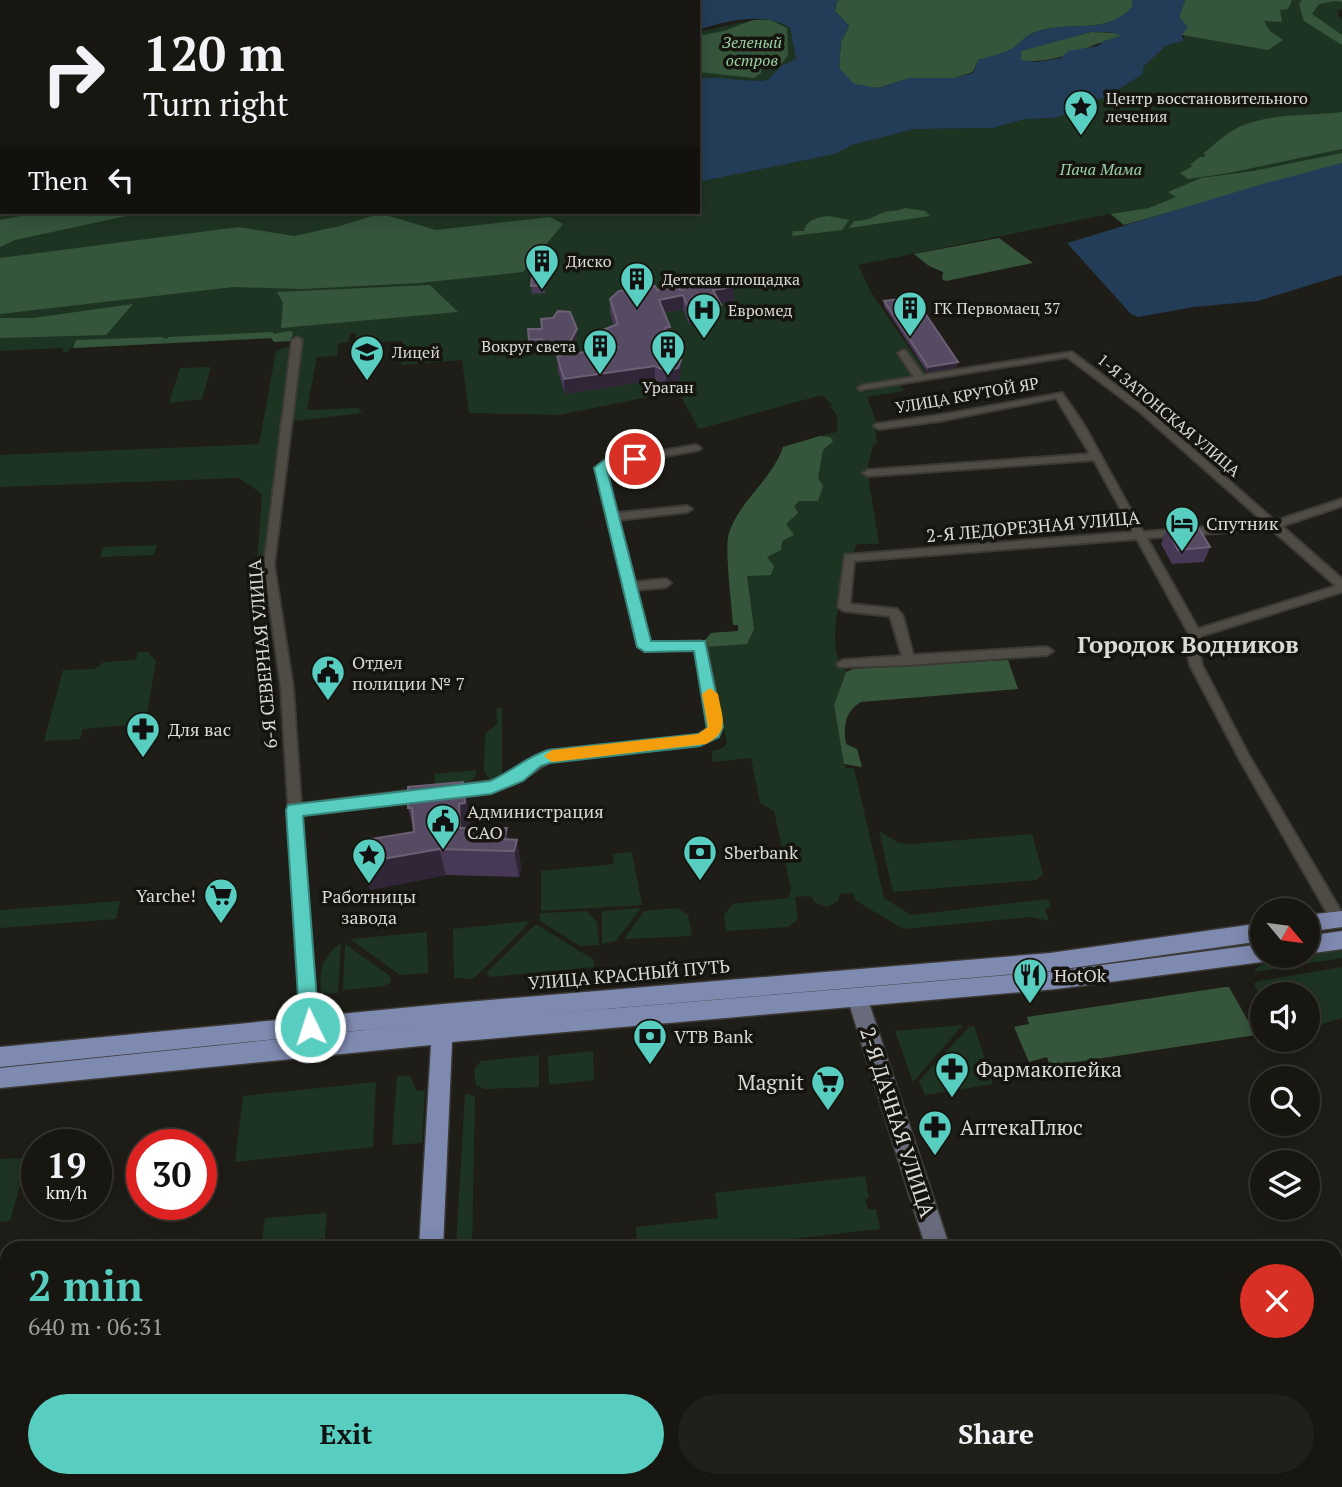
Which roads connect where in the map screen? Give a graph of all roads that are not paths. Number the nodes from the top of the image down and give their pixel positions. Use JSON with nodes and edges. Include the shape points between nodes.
{"nodes":[{"id":1,"x":298,"y":340,"type":"dead end"},
{"id":2,"x":903,"y":353,"type":"dead end"},
{"id":3,"x":920,"y":378,"type":"junction"},
{"id":4,"x":863,"y":388,"type":"dead end"},
{"id":5,"x":879,"y":426,"type":"dead end"},
{"id":6,"x":696,"y":448,"type":"dead end"},
{"id":7,"x":1096,"y":457,"type":"junction"},
{"id":8,"x":867,"y":473,"type":"dead end"},
{"id":9,"x":1342,"y":502,"type":"edge"},
{"id":10,"x":687,"y":509,"type":"dead end"},
{"id":11,"x":614,"y":517,"type":"junction"},
{"id":12,"x":1274,"y":525,"type":"junction"},
{"id":13,"x":1138,"y":535,"type":"junction"},
{"id":14,"x":666,"y":583,"type":"dead end"},
{"id":15,"x":628,"y":587,"type":"junction"},
{"id":16,"x":1342,"y":587,"type":"edge"},
{"id":17,"x":1195,"y":634,"type":"junction"},
{"id":18,"x":1047,"y":651,"type":"dead end"},
{"id":19,"x":909,"y":661,"type":"junction"},
{"id":20,"x":843,"y":664,"type":"dead end"},
{"id":21,"x":294,"y":810,"type":"junction"},
{"id":22,"x":1340,"y":919,"type":"edge"},
{"id":23,"x":1320,"y":922,"type":"edge"},
{"id":24,"x":1250,"y":934,"type":"edge"},
{"id":25,"x":1215,"y":939,"type":"junction"},
{"id":26,"x":1342,"y":940,"type":"edge"},
{"id":27,"x":1320,"y":943,"type":"edge"},
{"id":28,"x":1250,"y":955,"type":"edge"},
{"id":29,"x":1226,"y":959,"type":"junction"},
{"id":30,"x":857,"y":997,"type":"junction"},
{"id":31,"x":443,"y":1024,"type":"junction"},
{"id":32,"x":309,"y":1038,"type":"junction"},
{"id":33,"x":0,"y":1057,"type":"edge"},
{"id":34,"x":0,"y":1078,"type":"edge"},
{"id":35,"x":430,"y":1241,"type":"edge"},
{"id":36,"x":936,"y":1241,"type":"edge"}],
"edges":[{"from":1,"to":21,"type":"street","name":"6-Я СЕВЕРНАЯ УЛИЦА","via":[[269,565],[286,687]]},
{"from":2,"to":3,"type":"street"},
{"from":3,"to":4,"type":"street","name":"1-Я ЗАТОНСКАЯ УЛИЦА"},
{"from":3,"to":12,"type":"street","name":"1-Я ЗАТОНСКАЯ УЛИЦА","via":[[1069,354],[1143,411]]},
{"from":5,"to":7,"type":"street","name":"УЛИЦА КРУТОЙ ЯР","via":[[1059,395]]},
{"from":6,"to":11,"type":"street","via":[[602,465]]},
{"from":7,"to":8,"type":"street"},
{"from":7,"to":13,"type":"street"},
{"from":9,"to":12,"type":"street","name":"2-Я ЛЕДОРЕЗНАЯ УЛИЦА"},
{"from":10,"to":11,"type":"street"},
{"from":11,"to":15,"type":"street"},
{"from":12,"to":13,"type":"street","name":"2-Я ЛЕДОРЕЗНАЯ УЛИЦА"},
{"from":12,"to":16,"type":"street","name":"1-Я ЗАТОНСКАЯ УЛИЦА"},
{"from":13,"to":17,"type":"street"},
{"from":13,"to":19,"type":"street","name":"2-Я ЛЕДОРЕЗНАЯ УЛИЦА","via":[[849,558],[844,607],[893,612]]},
{"from":14,"to":15,"type":"street"},
{"from":15,"to":21,"type":"street","via":[[645,647],[700,645],[716,727],[713,733],[700,740],[548,757],[491,787]]},
{"from":16,"to":17,"type":"street"},
{"from":17,"to":22,"type":"street","via":[[1196,665],[1244,757]]},
{"from":18,"to":19,"type":"street"},
{"from":19,"to":20,"type":"street"},
{"from":21,"to":32,"type":"street","name":"6-Я СЕВЕРНАЯ УЛИЦА"},
{"from":22,"to":23,"type":"main road"},
{"from":24,"to":25,"type":"main road","name":"УЛИЦА КРАСНЫЙ ПУТЬ"},
{"from":25,"to":29,"type":"street"},
{"from":25,"to":31,"type":"main road","name":"УЛИЦА КРАСНЫЙ ПУТЬ","via":[[1050,962]]},
{"from":26,"to":27,"type":"main road"},
{"from":28,"to":29,"type":"main road","name":"УЛИЦА КРАСНЫЙ ПУТЬ"},
{"from":29,"to":30,"type":"main road","name":"УЛИЦА КРАСНЫЙ ПУТЬ"},
{"from":30,"to":31,"type":"main road","name":"УЛИЦА КРАСНЫЙ ПУТЬ"},
{"from":30,"to":36,"type":"street","name":"2-Я ДАЧНАЯ УЛИЦА"},
{"from":31,"to":32,"type":"main road","name":"УЛИЦА КРАСНЫЙ ПУТЬ"},
{"from":31,"to":35,"type":"main road"},
{"from":32,"to":33,"type":"main road","name":"УЛИЦА КРАСНЫЙ ПУТЬ"},
{"from":32,"to":34,"type":"main road","name":"УЛИЦА КРАСНЫЙ ПУТЬ"}]}
